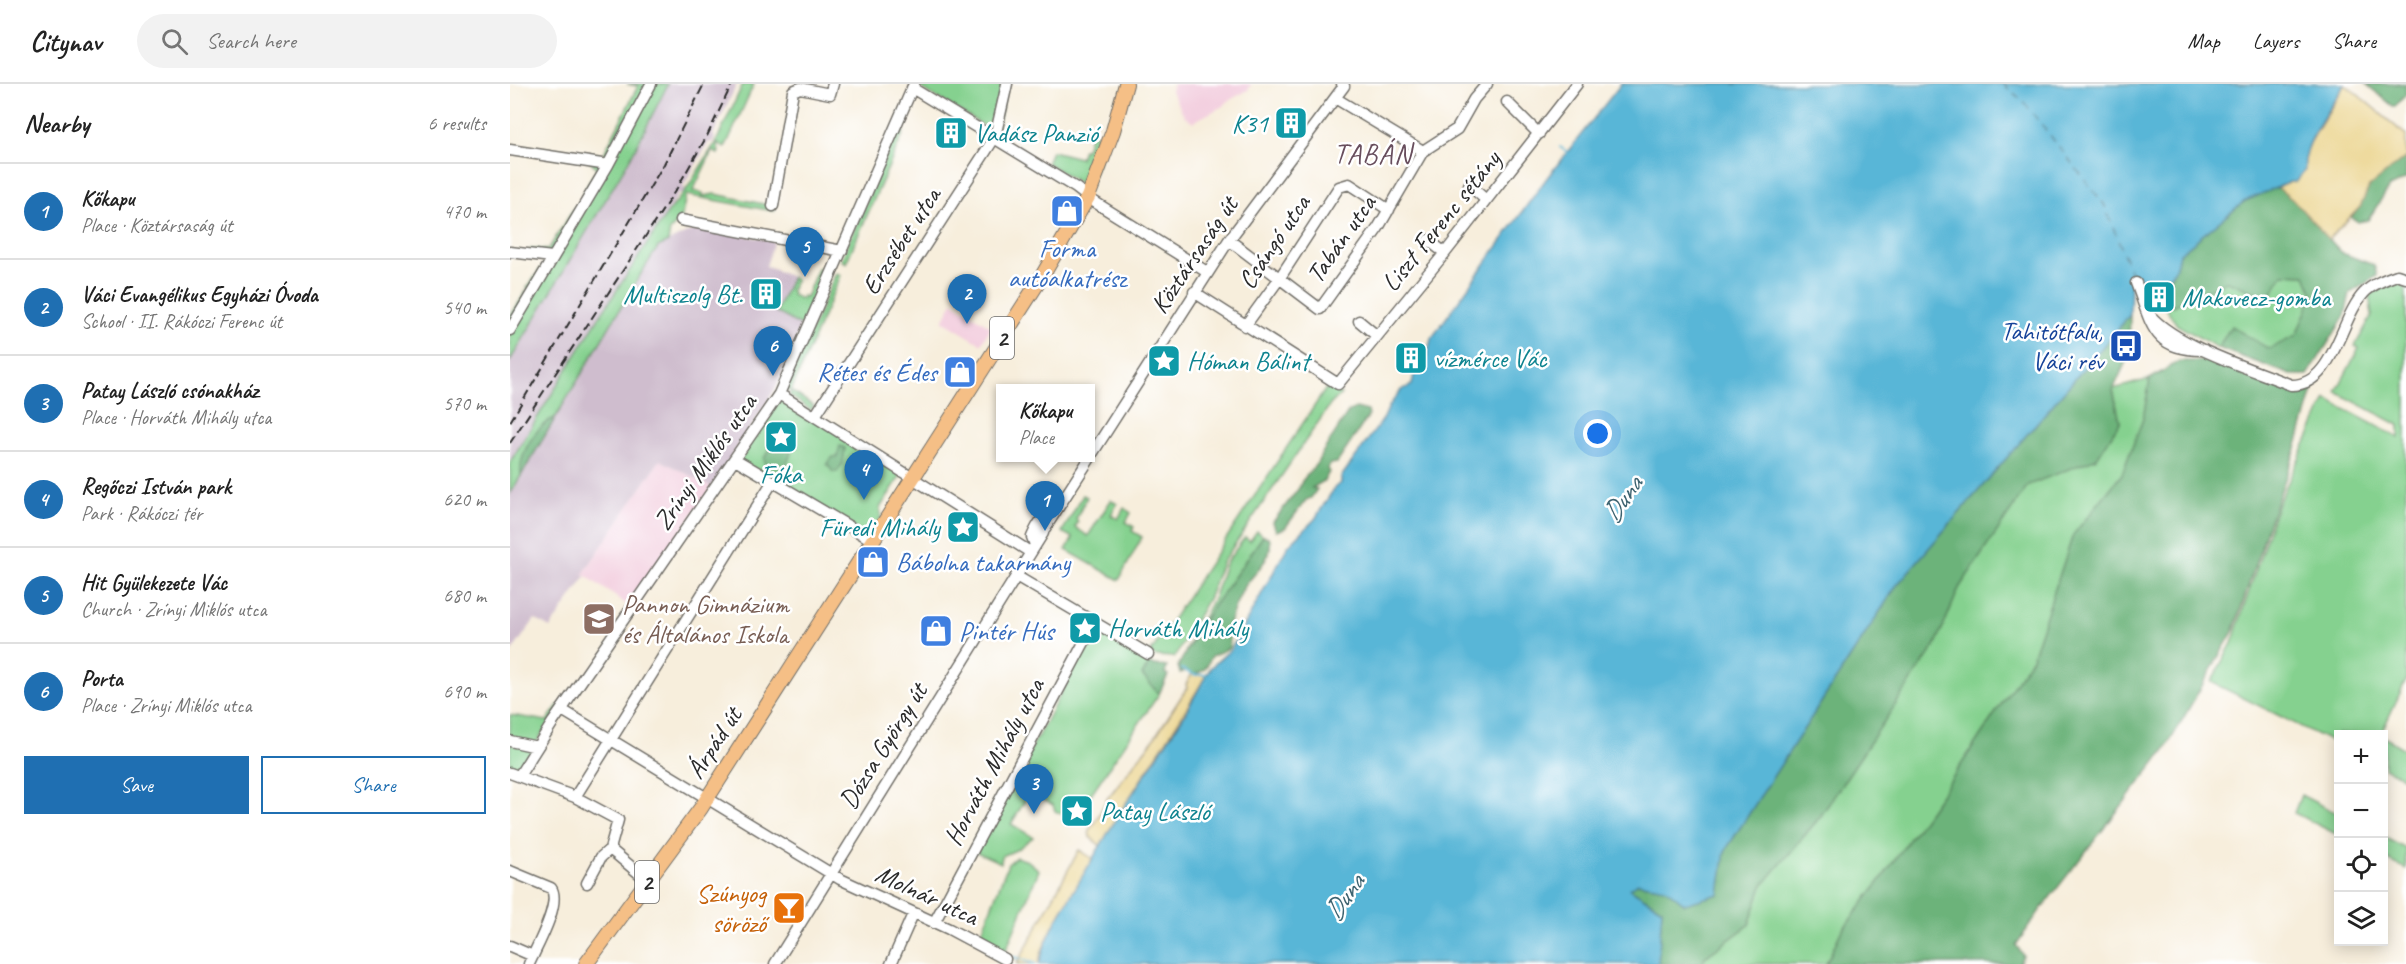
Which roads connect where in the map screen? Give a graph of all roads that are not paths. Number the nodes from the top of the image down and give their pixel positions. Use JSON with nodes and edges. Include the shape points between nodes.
{"nodes":[{"id":1,"x":651,"y":84,"type":"edge"},
{"id":2,"x":833,"y":84,"type":"edge"},
{"id":3,"x":1007,"y":84,"type":"edge"},
{"id":4,"x":1126,"y":84,"type":"edge"},
{"id":5,"x":1487,"y":84,"type":"edge"},
{"id":6,"x":1577,"y":84,"type":"edge"},
{"id":7,"x":1343,"y":85,"type":"edge"},
{"id":8,"x":913,"y":86,"type":"edge"},
{"id":9,"x":1335,"y":98,"type":"junction"},
{"id":10,"x":1507,"y":102,"type":"dead end"},
{"id":11,"x":1539,"y":134,"type":"junction"},
{"id":12,"x":995,"y":137,"type":"junction"},
{"id":13,"x":510,"y":150,"type":"edge"},
{"id":14,"x":1423,"y":152,"type":"junction"},
{"id":15,"x":608,"y":165,"type":"junction"},
{"id":16,"x":1469,"y":185,"type":"dead end"},
{"id":17,"x":1088,"y":197,"type":"junction"},
{"id":18,"x":1486,"y":200,"type":"junction"},
{"id":19,"x":773,"y":206,"type":"dead end"},
{"id":20,"x":1389,"y":210,"type":"junction"},
{"id":21,"x":681,"y":220,"type":"dead end"},
{"id":22,"x":1228,"y":240,"type":"junction"},
{"id":23,"x":1428,"y":240,"type":"dead end"},
{"id":24,"x":842,"y":251,"type":"junction"},
{"id":25,"x":510,"y":252,"type":"edge"},
{"id":26,"x":1445,"y":253,"type":"junction"},
{"id":27,"x":552,"y":257,"type":"junction"},
{"id":28,"x":1207,"y":272,"type":"junction"},
{"id":29,"x":2406,"y":278,"type":"edge"},
{"id":30,"x":1279,"y":279,"type":"junction"},
{"id":31,"x":2136,"y":283,"type":"dead end"},
{"id":32,"x":1194,"y":292,"type":"junction"},
{"id":33,"x":1359,"y":321,"type":"dead end"},
{"id":34,"x":1245,"y":326,"type":"junction"},
{"id":35,"x":510,"y":330,"type":"edge"},
{"id":36,"x":1377,"y":336,"type":"junction"},
{"id":37,"x":779,"y":394,"type":"junction"},
{"id":38,"x":815,"y":416,"type":"junction"},
{"id":39,"x":1095,"y":449,"type":"edge"},
{"id":40,"x":735,"y":459,"type":"junction"},
{"id":41,"x":1087,"y":462,"type":"edge"},
{"id":42,"x":911,"y":478,"type":"junction"},
{"id":43,"x":773,"y":481,"type":"junction"},
{"id":44,"x":1061,"y":502,"type":"junction"},
{"id":45,"x":872,"y":540,"type":"junction"},
{"id":46,"x":1033,"y":549,"type":"junction"},
{"id":47,"x":1016,"y":576,"type":"junction"},
{"id":48,"x":1095,"y":622,"type":"junction"},
{"id":49,"x":1148,"y":654,"type":"dead end"},
{"id":50,"x":562,"y":710,"type":"junction"},
{"id":51,"x":610,"y":740,"type":"junction"},
{"id":52,"x":510,"y":741,"type":"edge"},
{"id":53,"x":537,"y":747,"type":"junction"},
{"id":54,"x":515,"y":774,"type":"edge"},
{"id":55,"x":575,"y":797,"type":"junction"},
{"id":56,"x":706,"y":800,"type":"junction"},
{"id":57,"x":610,"y":849,"type":"junction"},
{"id":58,"x":510,"y":871,"type":"edge"},
{"id":59,"x":830,"y":873,"type":"junction"},
{"id":60,"x":648,"y":881,"type":"junction"},
{"id":61,"x":587,"y":883,"type":"dead end"},
{"id":62,"x":913,"y":914,"type":"junction"},
{"id":63,"x":934,"y":923,"type":"junction"},
{"id":64,"x":510,"y":946,"type":"edge"},
{"id":65,"x":1005,"y":959,"type":"dead end"},
{"id":66,"x":531,"y":960,"type":"edge"},
{"id":67,"x":586,"y":964,"type":"edge"},
{"id":68,"x":775,"y":964,"type":"edge"},
{"id":69,"x":891,"y":964,"type":"edge"}],
"edges":[{"from":1,"to":15,"type":"street"},
{"from":2,"to":19,"type":"street","via":[[830,94],[800,88],[794,92]]},
{"from":3,"to":12,"type":"street","name":"Erzsébet utca"},
{"from":4,"to":17,"type":"main road","number":"2"},
{"from":5,"to":14,"type":"street","name":"Tabán utca","via":[[1457,129]]},
{"from":6,"to":11,"type":"street","name":"Liszt Ferenc sétány"},
{"from":7,"to":9,"type":"street","name":"Köztársaság út"},
{"from":8,"to":12,"type":"street"},
{"from":8,"to":24,"type":"street","name":"Zrínyi Miklós utca"},
{"from":9,"to":14,"type":"street"},
{"from":9,"to":22,"type":"street","name":"Köztársaság út"},
{"from":10,"to":11,"type":"street"},
{"from":11,"to":18,"type":"street","name":"Liszt Ferenc sétány"},
{"from":12,"to":17,"type":"street"},
{"from":12,"to":38,"type":"street","name":"Erzsébet utca"},
{"from":13,"to":15,"type":"street"},
{"from":14,"to":20,"type":"street","name":"Tabán utca"},
{"from":15,"to":27,"type":"street"},
{"from":16,"to":18,"type":"street"},
{"from":17,"to":28,"type":"street"},
{"from":17,"to":42,"type":"main road","number":"2","via":[[1041,278]]},
{"from":18,"to":26,"type":"street","name":"Liszt Ferenc sétány"},
{"from":20,"to":30,"type":"street","name":"Csángó utca","via":[[1349,184],[1342,185]]},
{"from":20,"to":30,"type":"street","name":"Tabán utca","via":[[1320,309]]},
{"from":21,"to":24,"type":"street"},
{"from":22,"to":28,"type":"street","name":"Köztársaság út"},
{"from":22,"to":30,"type":"street"},
{"from":23,"to":26,"type":"street"},
{"from":24,"to":37,"type":"street","name":"Zrínyi Miklós utca"},
{"from":25,"to":27,"type":"street"},
{"from":26,"to":36,"type":"street","name":"Liszt Ferenc sétány"},
{"from":27,"to":35,"type":"street"},
{"from":28,"to":32,"type":"street","name":"Köztársaság út"},
{"from":29,"to":31,"type":"street","via":[[2397,275],[2364,292],[2332,354],[2315,376],[2307,382],[2291,384],[2206,350],[2182,351],[2161,339],[2151,324]]},
{"from":30,"to":34,"type":"street","name":"Csángó utca"},
{"from":32,"to":34,"type":"street"},
{"from":32,"to":39,"type":"street","name":"Köztársaság út"},
{"from":33,"to":36,"type":"street"},
{"from":34,"to":36,"type":"street","name":"Liszt Ferenc sétány","via":[[1338,384]]},
{"from":37,"to":38,"type":"street"},
{"from":37,"to":40,"type":"street","name":"Zrínyi Miklós utca"},
{"from":38,"to":42,"type":"street"},
{"from":40,"to":43,"type":"street"},
{"from":40,"to":50,"type":"street","name":"Zrínyi Miklós utca"},
{"from":41,"to":44,"type":"street","name":"Köztársaság út"},
{"from":42,"to":45,"type":"main road","number":"2"},
{"from":42,"to":46,"type":"street"},
{"from":43,"to":45,"type":"street"},
{"from":43,"to":51,"type":"street"},
{"from":44,"to":46,"type":"street","name":"Köztársaság út"},
{"from":44,"to":46,"type":"street","name":"Köztársaság út","via":[[1036,526]]},
{"from":45,"to":56,"type":"main road","name":"Árpád út","number":"2"},
{"from":46,"to":47,"type":"street","name":"Dózsa György út"},
{"from":47,"to":48,"type":"street"},
{"from":47,"to":59,"type":"street","name":"Dózsa György út"},
{"from":48,"to":49,"type":"street"},
{"from":48,"to":63,"type":"street","name":"Horváth Mihály utca"},
{"from":50,"to":51,"type":"street","name":"Molnár utca"},
{"from":50,"to":53,"type":"street","name":"Zrínyi Miklós utca"},
{"from":51,"to":55,"type":"street"},
{"from":51,"to":56,"type":"street","name":"Molnár utca"},
{"from":52,"to":53,"type":"street"},
{"from":53,"to":54,"type":"street","name":"Zrínyi Miklós utca"},
{"from":54,"to":55,"type":"street"},
{"from":55,"to":57,"type":"street","via":[[618,820]]},
{"from":56,"to":59,"type":"street","name":"Molnár utca"},
{"from":56,"to":60,"type":"main road","name":"Árpád út","number":"2"},
{"from":57,"to":60,"type":"street"},
{"from":57,"to":61,"type":"street"},
{"from":58,"to":66,"type":"street","via":[[551,888],[555,894]]},
{"from":59,"to":62,"type":"street","name":"Molnár utca"},
{"from":59,"to":68,"type":"street","name":"Dózsa György út"},
{"from":60,"to":67,"type":"main road","name":"Árpád út","number":"2"},
{"from":62,"to":63,"type":"street","name":"Molnár utca"},
{"from":62,"to":69,"type":"street"},
{"from":63,"to":65,"type":"street","name":"Molnár utca"},
{"from":64,"to":66,"type":"street"}]}
